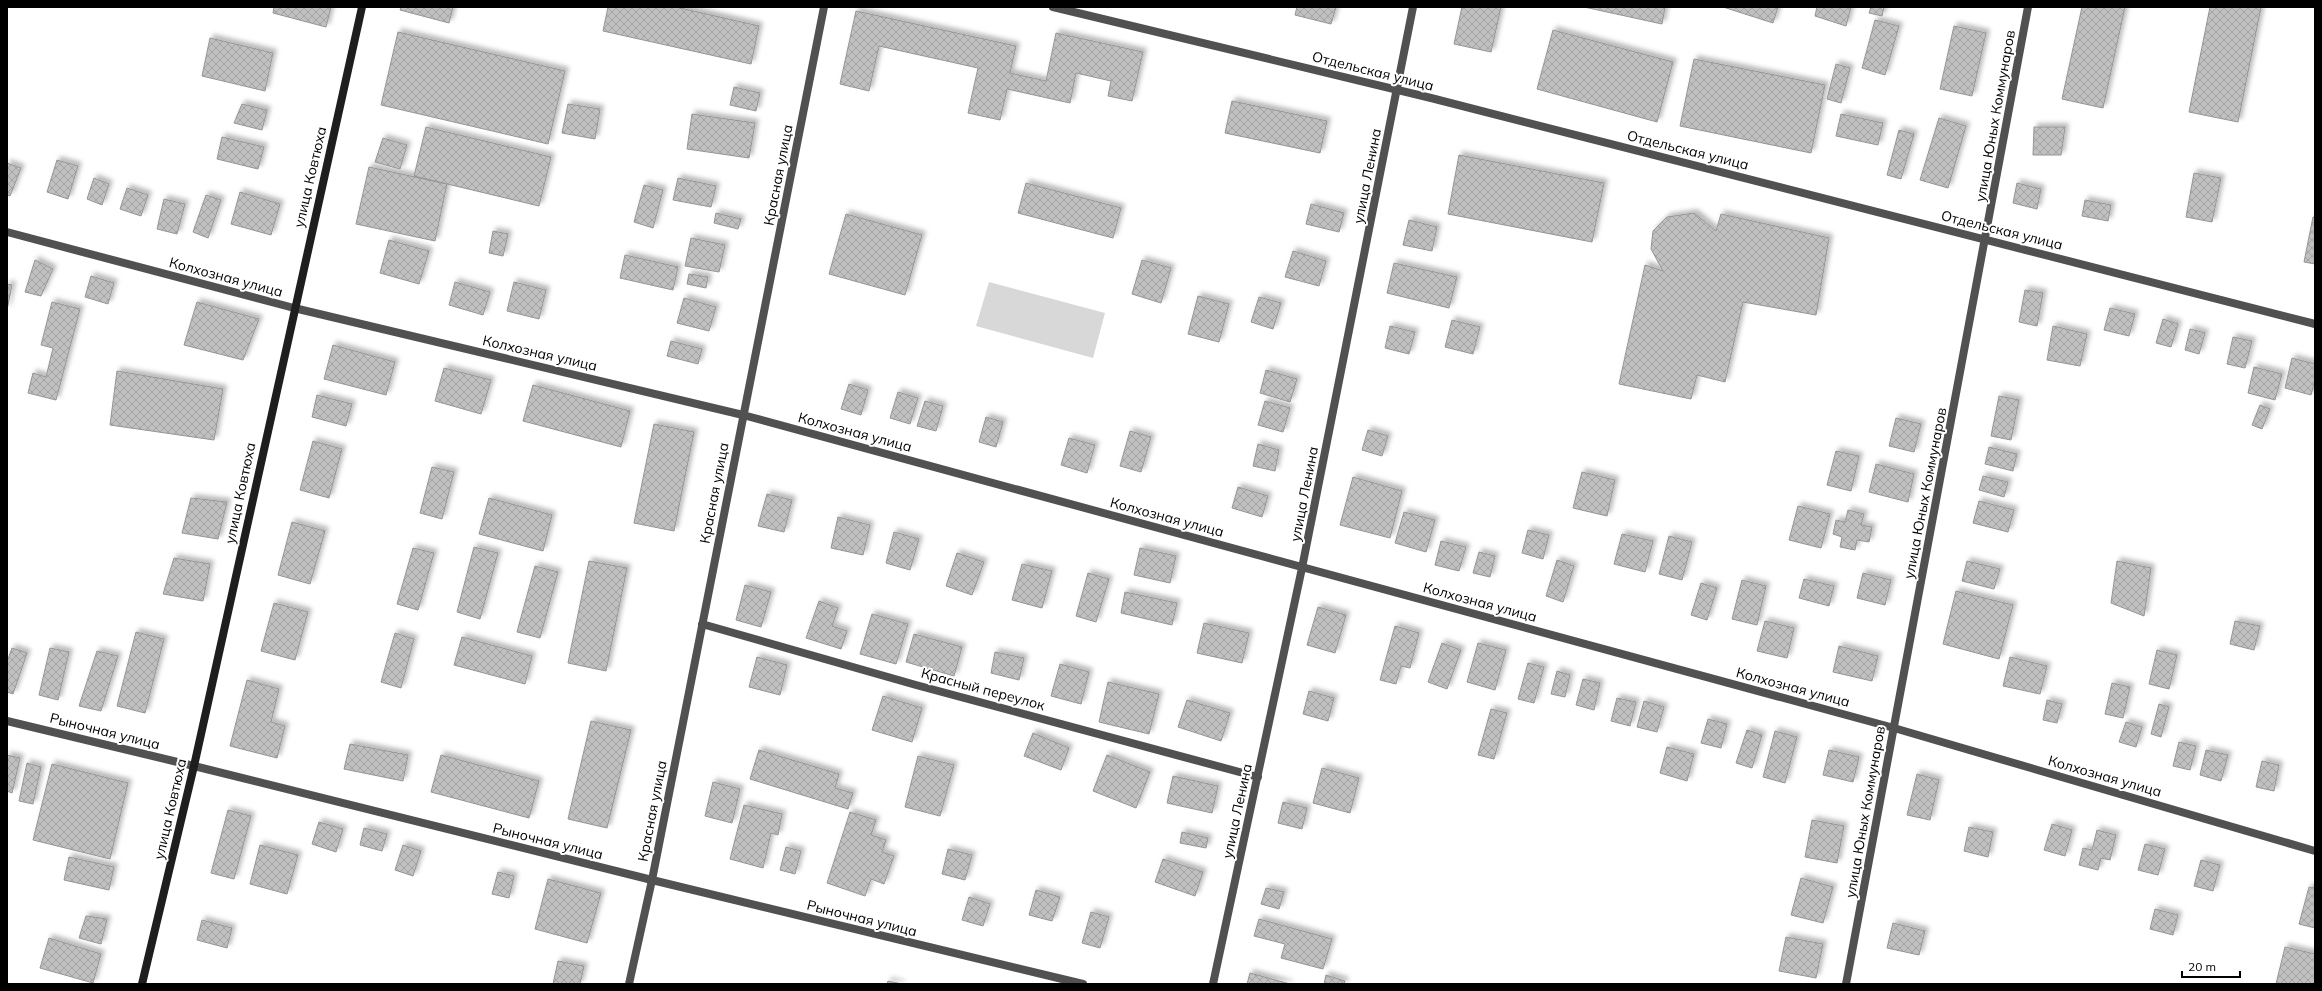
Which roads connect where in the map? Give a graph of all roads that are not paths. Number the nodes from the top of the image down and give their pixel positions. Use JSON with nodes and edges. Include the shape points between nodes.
{"nodes":[{"id":1,"x":362,"y":7,"type":"edge"},
{"id":2,"x":824,"y":7,"type":"edge"},
{"id":3,"x":1052,"y":7,"type":"edge"},
{"id":4,"x":1413,"y":7,"type":"edge"},
{"id":5,"x":2028,"y":7,"type":"edge"},
{"id":6,"x":1397,"y":90,"type":"junction"},
{"id":7,"x":7,"y":232,"type":"edge"},
{"id":8,"x":1986,"y":240,"type":"junction"},
{"id":9,"x":294,"y":308,"type":"junction"},
{"id":10,"x":2315,"y":324,"type":"edge"},
{"id":11,"x":743,"y":415,"type":"junction"},
{"id":12,"x":1302,"y":568,"type":"junction"},
{"id":13,"x":702,"y":624,"type":"junction"},
{"id":14,"x":7,"y":721,"type":"edge"},
{"id":15,"x":1894,"y":728,"type":"junction"},
{"id":16,"x":194,"y":766,"type":"junction"},
{"id":17,"x":1258,"y":777,"type":"junction"},
{"id":18,"x":2315,"y":851,"type":"edge"},
{"id":19,"x":652,"y":880,"type":"junction"},
{"id":20,"x":142,"y":984,"type":"edge"},
{"id":21,"x":629,"y":984,"type":"edge"},
{"id":22,"x":1083,"y":984,"type":"edge"},
{"id":23,"x":1213,"y":984,"type":"edge"},
{"id":24,"x":1846,"y":984,"type":"edge"}],
"edges":[{"from":1,"to":9,"type":"main road","name":"улица Ковтюха"},
{"from":2,"to":11,"type":"street","name":"Красная улица"},
{"from":3,"to":6,"type":"street","name":"Отдельская улица"},
{"from":4,"to":6,"type":"street","name":"улица Ленина"},
{"from":5,"to":8,"type":"street","name":"улица Юных Коммунаров"},
{"from":6,"to":8,"type":"street","name":"Отдельская улица"},
{"from":6,"to":12,"type":"street","name":"улица Ленина"},
{"from":7,"to":9,"type":"street","name":"Колхозная улица"},
{"from":8,"to":10,"type":"street","name":"Отдельская улица"},
{"from":8,"to":15,"type":"street","name":"улица Юных Коммунаров"},
{"from":9,"to":11,"type":"street","name":"Колхозная улица"},
{"from":9,"to":16,"type":"main road","name":"улица Ковтюха"},
{"from":11,"to":12,"type":"street","name":"Колхозная улица"},
{"from":11,"to":13,"type":"street","name":"Красная улица"},
{"from":12,"to":15,"type":"street","name":"Колхозная улица"},
{"from":12,"to":17,"type":"street","name":"улица Ленина"},
{"from":13,"to":17,"type":"street","name":"Красный переулок","via":[[916,685]]},
{"from":13,"to":19,"type":"street","name":"Красная улица"},
{"from":14,"to":16,"type":"street","name":"Рыночная улица"},
{"from":15,"to":18,"type":"street","name":"Колхозная улица"},
{"from":15,"to":24,"type":"street","name":"улица Юных Коммунаров"},
{"from":16,"to":19,"type":"street","name":"Рыночная улица"},
{"from":16,"to":20,"type":"main road","name":"улица Ковтюха"},
{"from":17,"to":23,"type":"street","name":"улица Ленина"},
{"from":19,"to":21,"type":"street","name":"Красная улица"},
{"from":19,"to":22,"type":"street","name":"Рыночная улица"}]}
